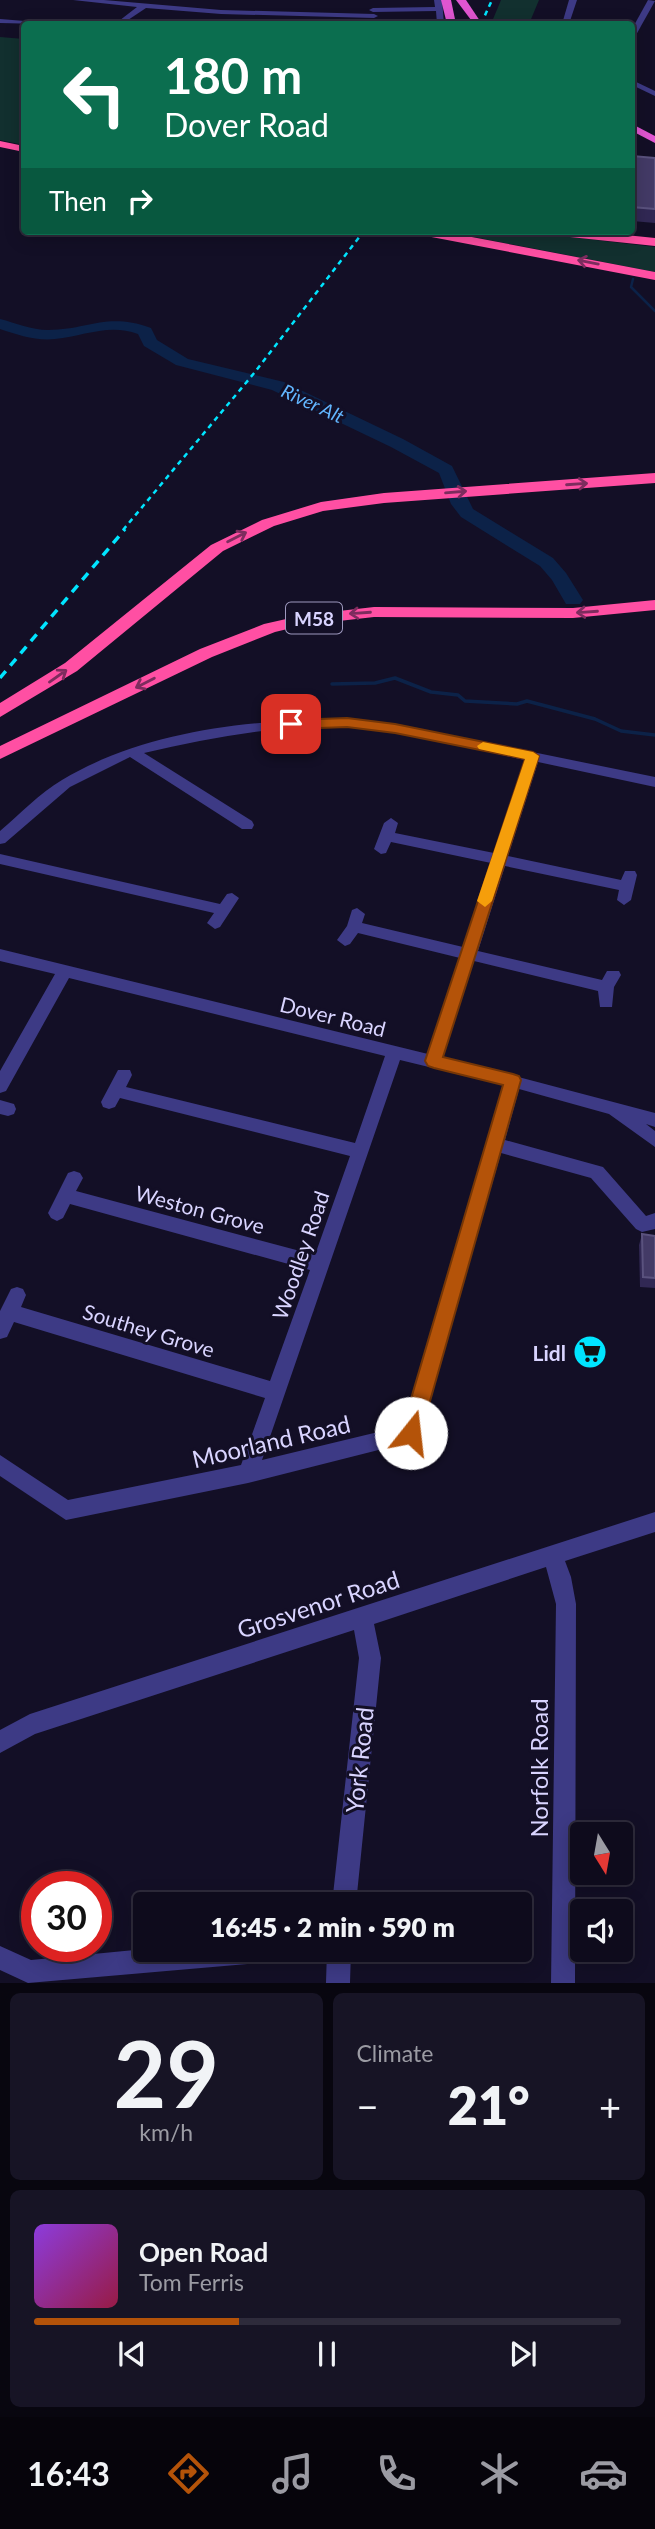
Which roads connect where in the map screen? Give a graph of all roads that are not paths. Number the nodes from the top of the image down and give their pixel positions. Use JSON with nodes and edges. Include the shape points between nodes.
{"nodes":[{"id":1,"x":77,"y":0,"type":"edge"},
{"id":2,"x":153,"y":0,"type":"edge"},
{"id":3,"x":370,"y":0,"type":"edge"},
{"id":4,"x":446,"y":0,"type":"edge"},
{"id":5,"x":461,"y":0,"type":"edge"},
{"id":6,"x":573,"y":0,"type":"edge"},
{"id":7,"x":652,"y":0,"type":"edge"},
{"id":8,"x":439,"y":5,"type":"edge"},
{"id":9,"x":144,"y":6,"type":"junction"},
{"id":10,"x":374,"y":17,"type":"edge"},
{"id":11,"x":0,"y":21,"type":"edge"},
{"id":12,"x":122,"y":21,"type":"edge"},
{"id":13,"x":451,"y":21,"type":"edge"},
{"id":14,"x":476,"y":21,"type":"edge"},
{"id":15,"x":566,"y":21,"type":"edge"},
{"id":16,"x":21,"y":23,"type":"edge"},
{"id":17,"x":635,"y":30,"type":"edge"},
{"id":18,"x":635,"y":84,"type":"edge"},
{"id":19,"x":655,"y":85,"type":"edge"},
{"id":20,"x":643,"y":88,"type":"junction"},
{"id":21,"x":655,"y":94,"type":"edge"},
{"id":22,"x":635,"y":129,"type":"edge"},
{"id":23,"x":635,"y":138,"type":"edge"},
{"id":24,"x":655,"y":140,"type":"edge"},
{"id":25,"x":0,"y":144,"type":"edge"},
{"id":26,"x":21,"y":148,"type":"edge"},
{"id":27,"x":655,"y":148,"type":"edge"},
{"id":28,"x":0,"y":153,"type":"edge"},
{"id":29,"x":21,"y":157,"type":"edge"},
{"id":30,"x":442,"y":235,"type":"edge"},
{"id":31,"x":589,"y":235,"type":"edge"},
{"id":32,"x":655,"y":242,"type":"edge"},
{"id":33,"x":655,"y":276,"type":"edge"},
{"id":34,"x":655,"y":478,"type":"edge"},
{"id":35,"x":655,"y":605,"type":"edge"},
{"id":36,"x":0,"y":711,"type":"edge"},
{"id":37,"x":131,"y":751,"type":"junction"},
{"id":38,"x":0,"y":752,"type":"edge"},
{"id":39,"x":533,"y":756,"type":"junction"},
{"id":40,"x":655,"y":782,"type":"edge"},
{"id":41,"x":247,"y":825,"type":"dead end"},
{"id":42,"x":386,"y":836,"type":"dead end"},
{"id":43,"x":0,"y":839,"type":"edge"},
{"id":44,"x":0,"y":859,"type":"edge"},
{"id":45,"x":498,"y":859,"type":"junction"},
{"id":46,"x":627,"y":887,"type":"dead end"},
{"id":47,"x":223,"y":910,"type":"dead end"},
{"id":48,"x":352,"y":927,"type":"dead end"},
{"id":49,"x":0,"y":955,"type":"edge"},
{"id":50,"x":467,"y":956,"type":"junction"},
{"id":51,"x":65,"y":971,"type":"junction"},
{"id":52,"x":608,"y":988,"type":"dead end"},
{"id":53,"x":395,"y":1052,"type":"junction"},
{"id":54,"x":434,"y":1061,"type":"junction"},
{"id":55,"x":513,"y":1080,"type":"junction"},
{"id":56,"x":0,"y":1086,"type":"edge"},
{"id":57,"x":116,"y":1089,"type":"dead end"},
{"id":58,"x":608,"y":1107,"type":"junction"},
{"id":59,"x":655,"y":1121,"type":"edge"},
{"id":60,"x":655,"y":1140,"type":"edge"},
{"id":61,"x":495,"y":1144,"type":"junction"},
{"id":62,"x":361,"y":1152,"type":"junction"},
{"id":63,"x":74,"y":1178,"type":"dead end"},
{"id":64,"x":67,"y":1196,"type":"junction"},
{"id":65,"x":57,"y":1213,"type":"dead end"},
{"id":66,"x":655,"y":1221,"type":"edge"},
{"id":67,"x":321,"y":1265,"type":"junction"},
{"id":68,"x":0,"y":1331,"type":"edge"},
{"id":69,"x":276,"y":1392,"type":"junction"},
{"id":70,"x":0,"y":1464,"type":"edge"},
{"id":71,"x":248,"y":1473,"type":"junction"},
{"id":72,"x":655,"y":1522,"type":"edge"},
{"id":73,"x":552,"y":1556,"type":"junction"},
{"id":74,"x":362,"y":1617,"type":"junction"},
{"id":75,"x":0,"y":1742,"type":"edge"},
{"id":76,"x":345,"y":1892,"type":"edge"},
{"id":77,"x":0,"y":1958,"type":"edge"},
{"id":78,"x":139,"y":1962,"type":"edge"},
{"id":79,"x":339,"y":1962,"type":"edge"},
{"id":80,"x":338,"y":1983,"type":"edge"},
{"id":81,"x":564,"y":1983,"type":"edge"}],
"edges":[{"from":1,"to":9,"type":"street"},
{"from":2,"to":9,"type":"street"},
{"from":3,"to":10,"type":"street"},
{"from":4,"to":13,"type":"highway"},
{"from":5,"to":14,"type":"highway"},
{"from":6,"to":15,"type":"street"},
{"from":7,"to":17,"type":"street"},
{"from":8,"to":10,"type":"street"},
{"from":9,"to":10,"type":"street"},
{"from":9,"to":12,"type":"street"},
{"from":11,"to":16,"type":"street"},
{"from":18,"to":20,"type":"street"},
{"from":19,"to":20,"type":"street"},
{"from":20,"to":21,"type":"street"},
{"from":22,"to":24,"type":"highway"},
{"from":23,"to":27,"type":"highway"},
{"from":25,"to":26,"type":"highway"},
{"from":28,"to":29,"type":"highway"},
{"from":33,"to":30,"type":"highway","one_way":true},
{"from":31,"to":32,"type":"highway"},
{"from":36,"to":34,"type":"highway","one_way":true,"via":[[71,667],[193,565],[238,536],[291,515],[321,507],[429,495]]},
{"from":35,"to":38,"type":"highway","number":"M58","one_way":true,"via":[[550,613],[374,612],[304,620],[216,649]]},
{"from":37,"to":39,"type":"street","via":[[227,730],[347,722]]},
{"from":37,"to":41,"type":"street"},
{"from":37,"to":43,"type":"street","via":[[65,784]]},
{"from":39,"to":40,"type":"street"},
{"from":39,"to":45,"type":"street"},
{"from":42,"to":45,"type":"street"},
{"from":44,"to":47,"type":"street"},
{"from":45,"to":46,"type":"street"},
{"from":45,"to":50,"type":"street"},
{"from":48,"to":50,"type":"street"},
{"from":49,"to":51,"type":"street","name":"Dover Road"},
{"from":50,"to":52,"type":"street"},
{"from":50,"to":54,"type":"street"},
{"from":51,"to":53,"type":"street","name":"Dover Road"},
{"from":51,"to":56,"type":"street"},
{"from":53,"to":54,"type":"street","name":"Dover Road"},
{"from":53,"to":62,"type":"street","name":"Woodley Road"},
{"from":54,"to":55,"type":"street","name":"Dover Road"},
{"from":55,"to":58,"type":"street","name":"Dover Road"},
{"from":55,"to":61,"type":"street","name":"Moorland Road"},
{"from":57,"to":62,"type":"street"},
{"from":58,"to":59,"type":"street","name":"Dover Road"},
{"from":58,"to":60,"type":"street"},
{"from":61,"to":66,"type":"street","via":[[597,1172],[642,1224]]},
{"from":61,"to":71,"type":"street","name":"Moorland Road","via":[[411,1433]]},
{"from":62,"to":67,"type":"street","name":"Woodley Road"},
{"from":63,"to":64,"type":"street"},
{"from":64,"to":65,"type":"street"},
{"from":64,"to":67,"type":"street","name":"Weston Grove"},
{"from":67,"to":69,"type":"street","name":"Woodley Road"},
{"from":68,"to":69,"type":"street","name":"Southey Grove","via":[[13,1303]]},
{"from":69,"to":71,"type":"street","name":"Woodley Road"},
{"from":70,"to":71,"type":"street","name":"Moorland Road","via":[[66,1510]]},
{"from":72,"to":73,"type":"street","name":"Grosvenor Road"},
{"from":73,"to":74,"type":"street","name":"Grosvenor Road"},
{"from":73,"to":81,"type":"street","name":"Norfolk Road","via":[[566,1604]]},
{"from":74,"to":75,"type":"street","name":"Grosvenor Road","via":[[30,1725]]},
{"from":74,"to":76,"type":"street","name":"York Road","via":[[370,1658]]},
{"from":77,"to":78,"type":"street","via":[[30,1972]]},
{"from":79,"to":80,"type":"street"}]}
